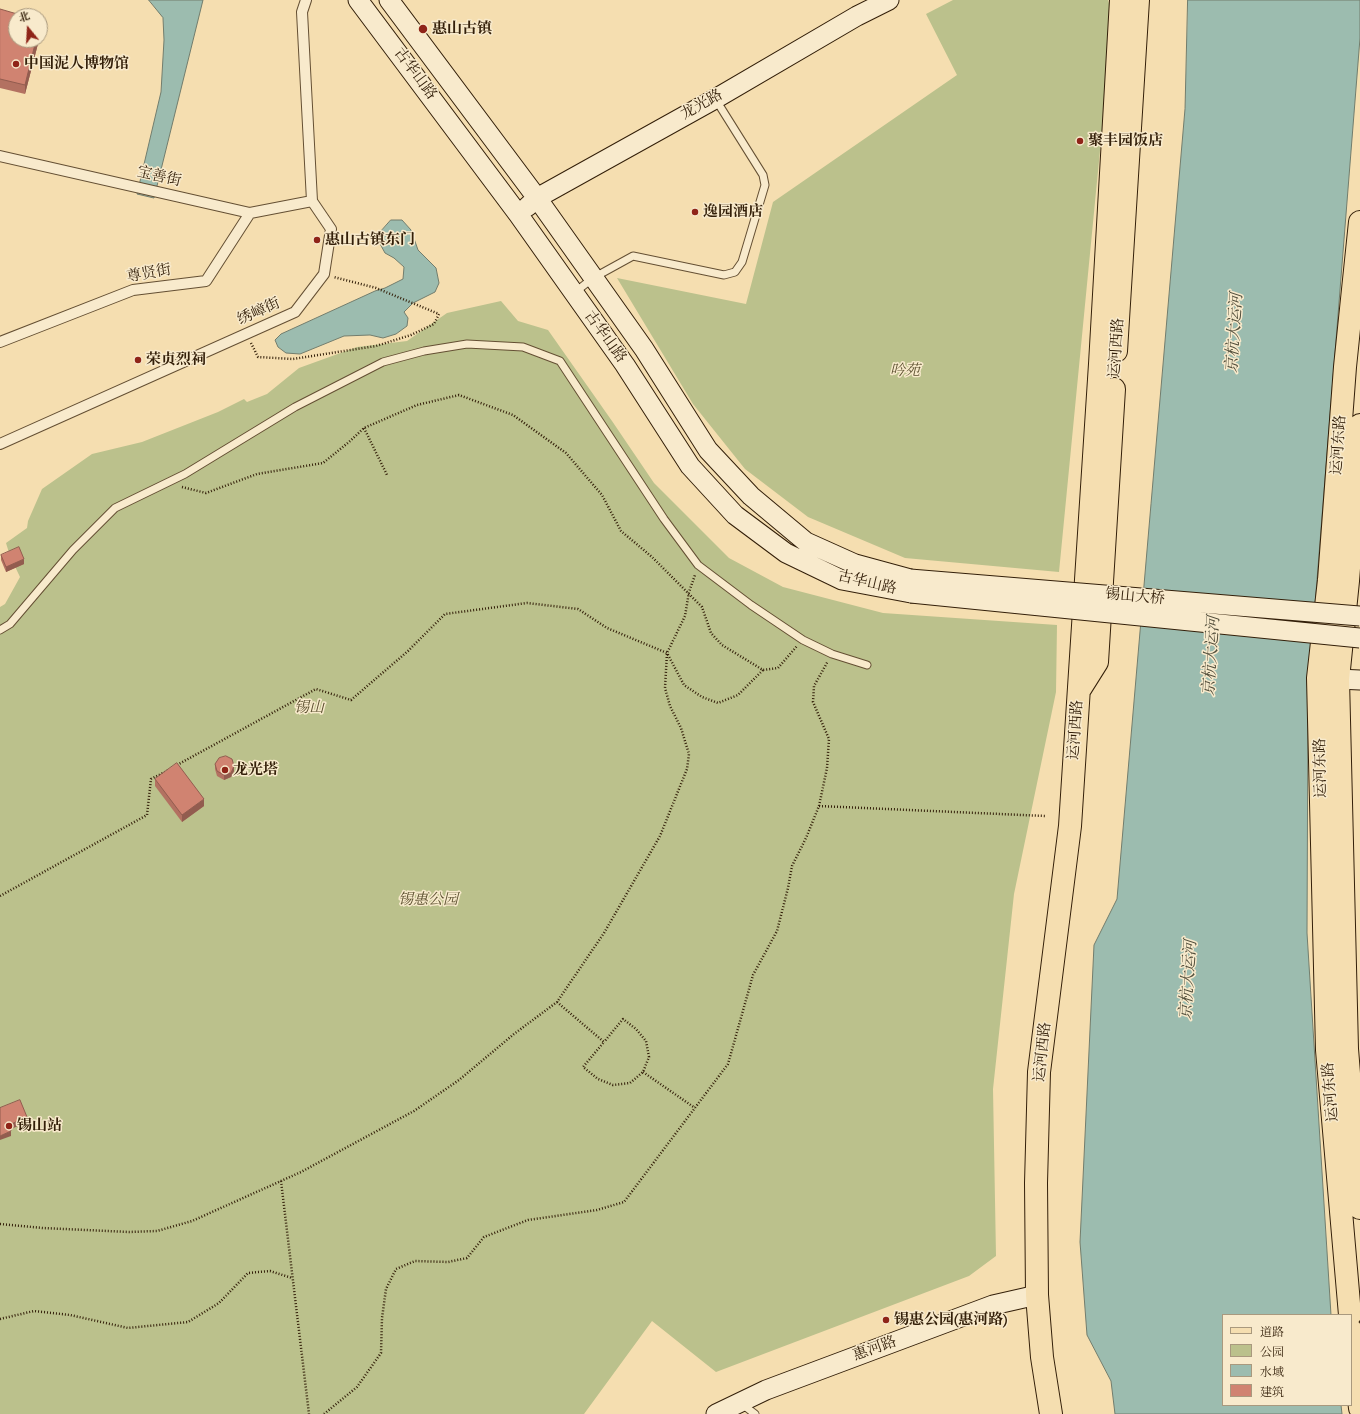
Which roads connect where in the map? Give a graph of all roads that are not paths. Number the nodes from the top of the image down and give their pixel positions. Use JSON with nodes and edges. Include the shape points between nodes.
{"nodes":[{"id":1,"x":306,"y":0,"type":"edge"},
{"id":2,"x":358,"y":0,"type":"edge"},
{"id":3,"x":389,"y":0,"type":"edge"},
{"id":4,"x":889,"y":0,"type":"edge"},
{"id":5,"x":1138,"y":0,"type":"edge"},
{"id":6,"x":1118,"y":6,"type":"edge"},
{"id":7,"x":715,"y":98,"type":"junction"},
{"id":8,"x":0,"y":156,"type":"edge"},
{"id":9,"x":537,"y":198,"type":"junction"},
{"id":10,"x":312,"y":201,"type":"junction"},
{"id":11,"x":250,"y":213,"type":"junction"},
{"id":12,"x":518,"y":214,"type":"junction"},
{"id":13,"x":1360,"y":222,"type":"edge"},
{"id":14,"x":592,"y":278,"type":"junction"},
{"id":15,"x":573,"y":293,"type":"junction"},
{"id":16,"x":0,"y":342,"type":"edge"},
{"id":17,"x":1360,"y":425,"type":"edge"},
{"id":18,"x":0,"y":444,"type":"edge"},
{"id":19,"x":1354,"y":582,"type":"edge"},
{"id":20,"x":911,"y":586,"type":"junction"},
{"id":21,"x":1360,"y":616,"type":"edge"},
{"id":22,"x":0,"y":630,"type":"edge"},
{"id":23,"x":1360,"y":638,"type":"edge"},
{"id":24,"x":867,"y":665,"type":"dead end"},
{"id":25,"x":1338,"y":678,"type":"junction"},
{"id":26,"x":1360,"y":680,"type":"edge"},
{"id":27,"x":1079,"y":690,"type":"junction"},
{"id":28,"x":1360,"y":1208,"type":"edge"},
{"id":29,"x":1037,"y":1294,"type":"junction"},
{"id":30,"x":1350,"y":1314,"type":"edge"},
{"id":31,"x":1352,"y":1339,"type":"edge"},
{"id":32,"x":740,"y":1402,"type":"junction"},
{"id":33,"x":1360,"y":1408,"type":"edge"},
{"id":34,"x":716,"y":1414,"type":"edge"},
{"id":35,"x":755,"y":1414,"type":"edge"},
{"id":36,"x":1051,"y":1414,"type":"edge"}],
"edges":[{"from":1,"to":10,"type":"street","via":[[302,12]]},
{"from":2,"to":12,"type":"main road","name":"古华山路"},
{"from":3,"to":9,"type":"main road","name":"古华山路"},
{"from":4,"to":7,"type":"main road","name":"龙光路"},
{"from":5,"to":27,"type":"main road","name":"运河西路","via":[[1097,662]]},
{"from":6,"to":27,"type":"main road","name":"运河西路","via":[[1101,356]]},
{"from":7,"to":9,"type":"main road","name":"龙光路"},
{"from":7,"to":14,"type":"lane","via":[[763,175],[765,185],[742,262],[735,272],[724,275],[633,256]]},
{"from":8,"to":11,"type":"street","name":"宝善街"},
{"from":9,"to":12,"type":"main road","name":"龙光路"},
{"from":9,"to":14,"type":"main road","name":"古华山路"},
{"from":10,"to":11,"type":"street","name":"宝善街"},
{"from":10,"to":18,"type":"street","name":"绣嶂街","via":[[331,229],[324,274],[295,312]]},
{"from":11,"to":16,"type":"street","name":"尊贤街","via":[[206,281],[133,290]]},
{"from":12,"to":15,"type":"main road","name":"古华山路"},
{"from":13,"to":30,"type":"main road","name":"运河东路","via":[[1318,678],[1328,1050]]},
{"from":14,"to":15,"type":"lane"},
{"from":14,"to":20,"type":"main road","name":"古华山路","via":[[644,349],[708,450],[751,496],[806,542]]},
{"from":15,"to":20,"type":"main road","name":"古华山路","via":[[625,365],[690,466],[735,515],[786,553],[842,580]]},
{"from":17,"to":19,"type":"main road","name":"运河东路"},
{"from":19,"to":25,"type":"main road","name":"运河东路"},
{"from":20,"to":21,"type":"main road","name":"锡山大桥","bridge":true},
{"from":20,"to":23,"type":"main road","name":"锡山大桥","bridge":true},
{"from":22,"to":24,"type":"lane","via":[[10,624],[73,550],[115,508],[185,474],[294,407],[383,362],[424,351],[467,344],[523,347],[560,361],[664,519],[698,565],[803,640],[832,654]]},
{"from":25,"to":26,"type":"main road"},
{"from":25,"to":28,"type":"main road","name":"运河东路","via":[[1347,1048]]},
{"from":27,"to":29,"type":"main road","name":"运河西路","via":[[1070,826],[1039,1072]]},
{"from":29,"to":32,"type":"main road","name":"惠河路","via":[[993,1306]]},
{"from":29,"to":36,"type":"main road","name":"运河西路","via":[[1042,1357]]},
{"from":31,"to":33,"type":"main road"},
{"from":32,"to":34,"type":"main road","name":"惠河路"},
{"from":32,"to":35,"type":"lane"}]}
